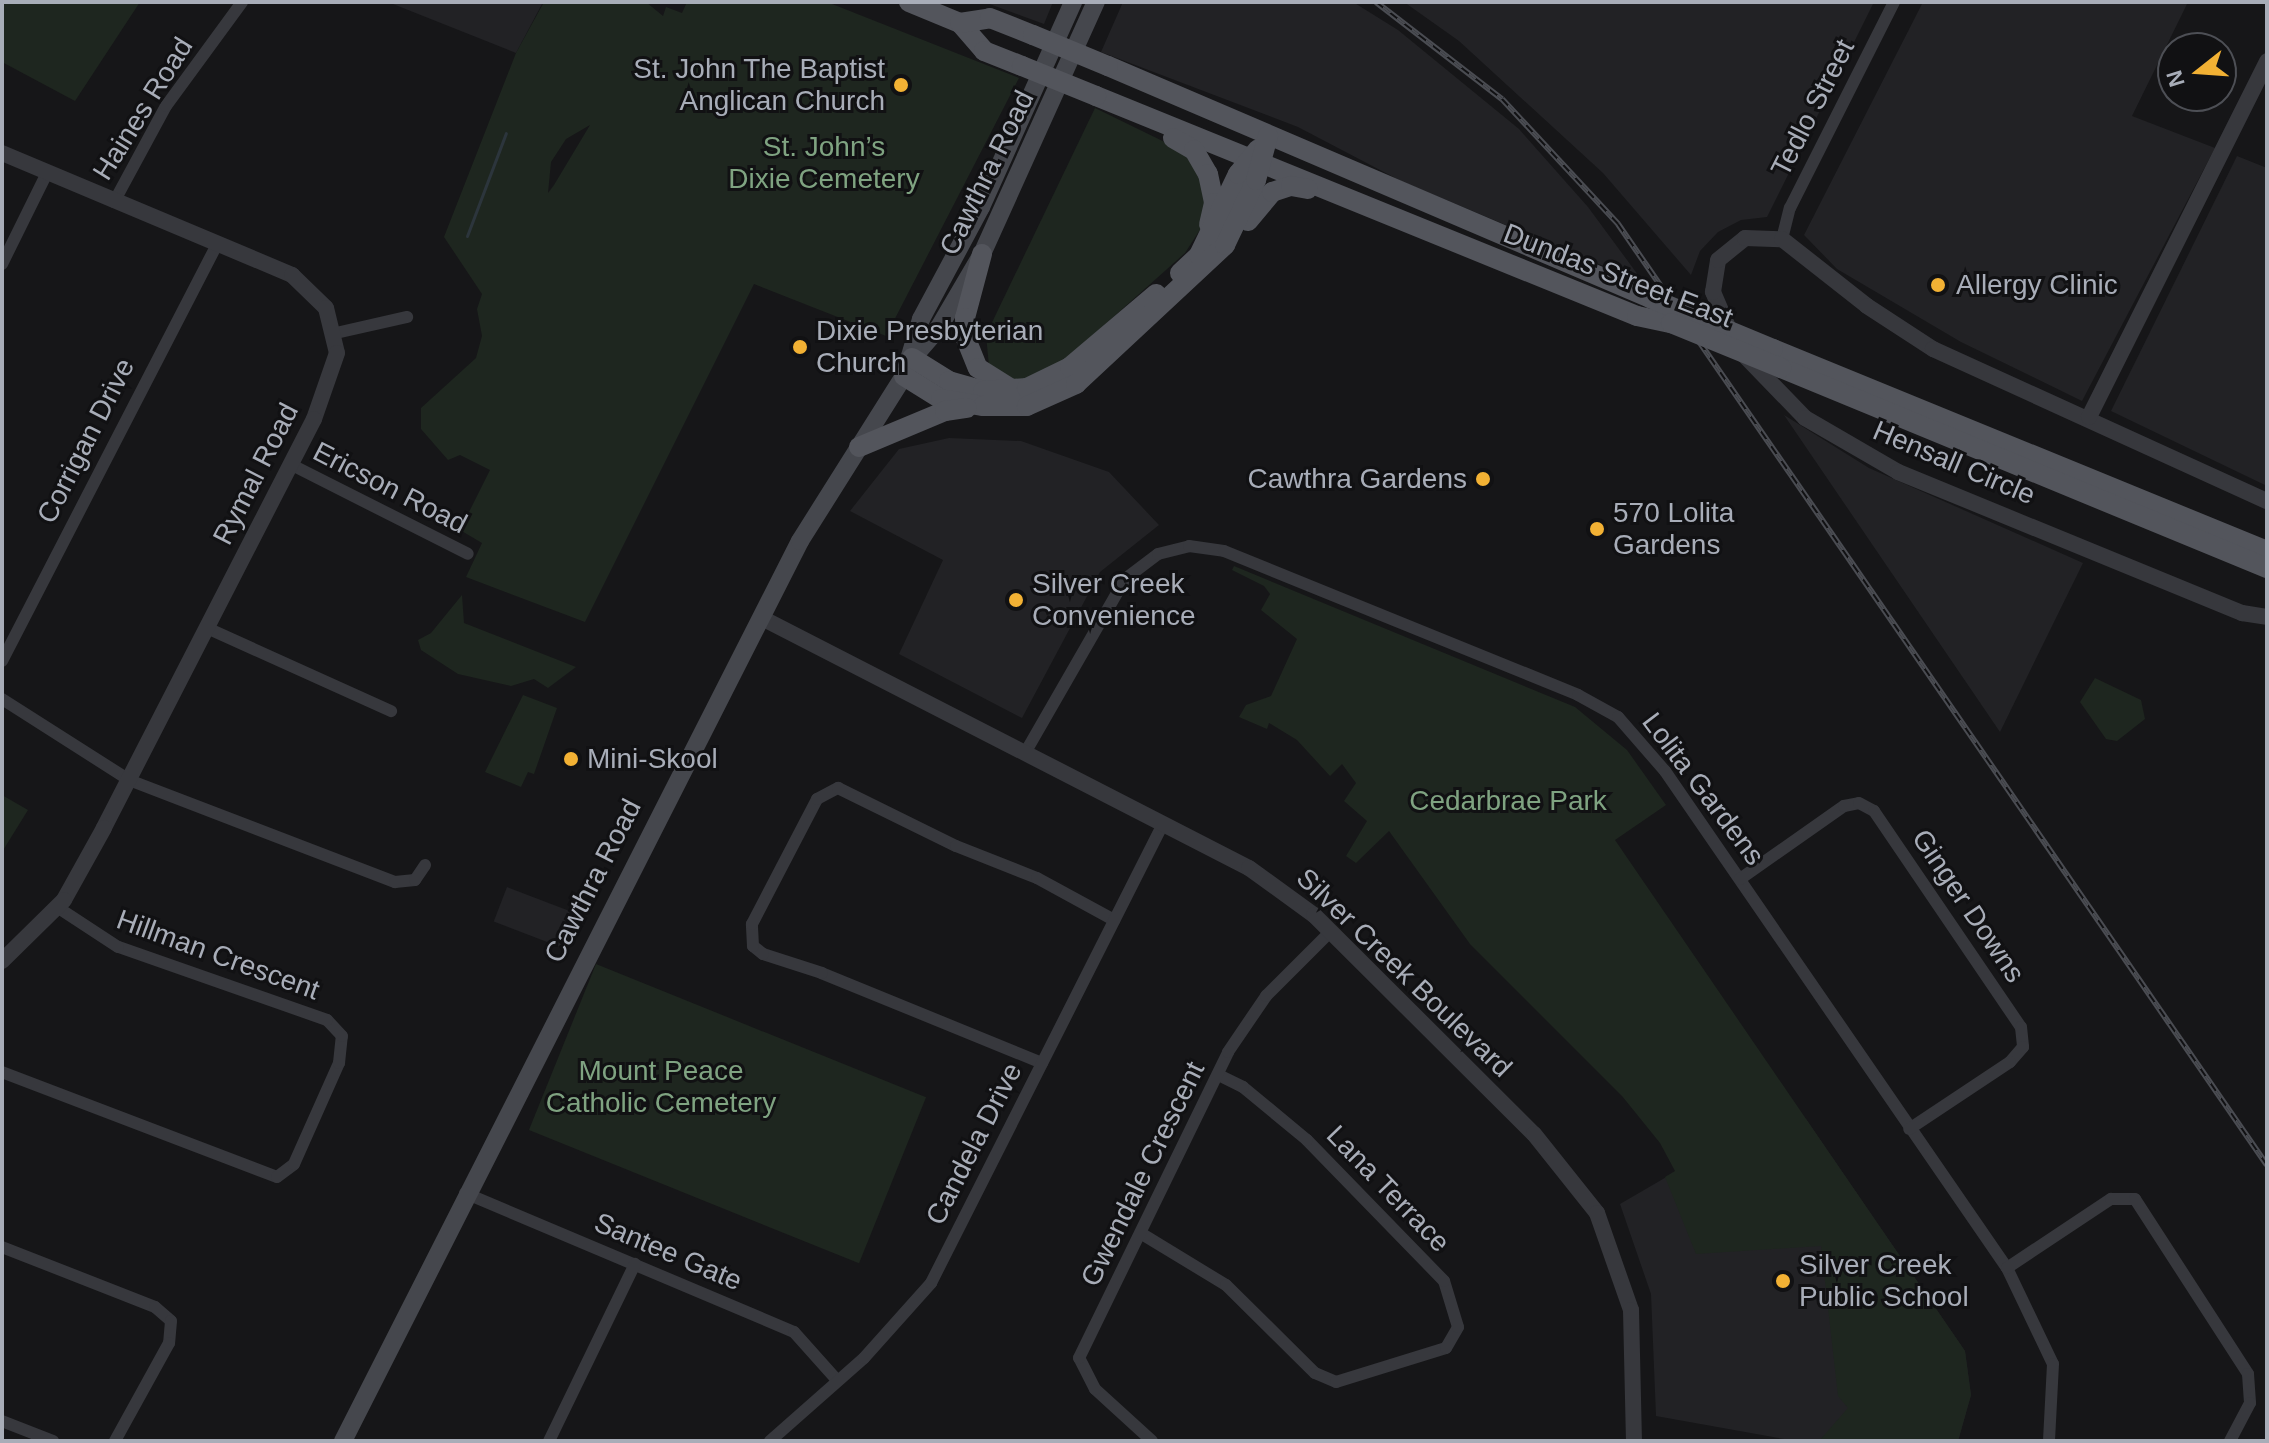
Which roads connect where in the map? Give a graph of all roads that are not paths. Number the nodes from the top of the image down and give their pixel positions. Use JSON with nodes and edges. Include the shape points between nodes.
{"nodes":[{"id":1,"x":242,"y":2,"type":"edge"},
{"id":2,"x":909,"y":2,"type":"edge"},
{"id":3,"x":1073,"y":2,"type":"edge"},
{"id":4,"x":1096,"y":2,"type":"edge"},
{"id":5,"x":1894,"y":2,"type":"edge"},
{"id":6,"x":960,"y":23,"type":"junction"},
{"id":7,"x":2265,"y":72,"type":"edge"},
{"id":8,"x":1125,"y":108,"type":"junction"},
{"id":9,"x":1268,"y":136,"type":"junction"},
{"id":10,"x":2,"y":153,"type":"edge"},
{"id":11,"x":1255,"y":161,"type":"junction"},
{"id":12,"x":46,"y":175,"type":"junction"},
{"id":13,"x":114,"y":202,"type":"junction"},
{"id":14,"x":1358,"y":204,"type":"junction"},
{"id":15,"x":1782,"y":239,"type":"junction"},
{"id":16,"x":1215,"y":242,"type":"junction"},
{"id":17,"x":217,"y":245,"type":"junction"},
{"id":18,"x":982,"y":254,"type":"junction"},
{"id":19,"x":2,"y":264,"type":"edge"},
{"id":20,"x":407,"y":317,"type":"dead end"},
{"id":21,"x":336,"y":333,"type":"junction"},
{"id":22,"x":908,"y":367,"type":"junction"},
{"id":23,"x":1014,"y":391,"type":"junction"},
{"id":24,"x":983,"y":406,"type":"junction"},
{"id":25,"x":2089,"y":417,"type":"junction"},
{"id":26,"x":859,"y":447,"type":"junction"},
{"id":27,"x":290,"y":464,"type":"junction"},
{"id":28,"x":2267,"y":501,"type":"edge"},
{"id":29,"x":2267,"y":551,"type":"edge"},
{"id":30,"x":468,"y":554,"type":"dead end"},
{"id":31,"x":2267,"y":568,"type":"edge"},
{"id":32,"x":2267,"y":617,"type":"edge"},
{"id":33,"x":762,"y":618,"type":"junction"},
{"id":34,"x":207,"y":628,"type":"junction"},
{"id":35,"x":2,"y":661,"type":"edge"},
{"id":36,"x":2,"y":699,"type":"edge"},
{"id":37,"x":391,"y":711,"type":"dead end"},
{"id":38,"x":1025,"y":753,"type":"junction"},
{"id":39,"x":129,"y":780,"type":"junction"},
{"id":40,"x":1163,"y":824,"type":"junction"},
{"id":41,"x":425,"y":865,"type":"dead end"},
{"id":42,"x":1740,"y":879,"type":"junction"},
{"id":43,"x":57,"y":907,"type":"junction"},
{"id":44,"x":1114,"y":920,"type":"junction"},
{"id":45,"x":1330,"y":932,"type":"junction"},
{"id":46,"x":2,"y":961,"type":"edge"},
{"id":47,"x":1042,"y":1063,"type":"junction"},
{"id":48,"x":2,"y":1072,"type":"edge"},
{"id":49,"x":1218,"y":1075,"type":"junction"},
{"id":50,"x":1909,"y":1129,"type":"junction"},
{"id":51,"x":465,"y":1193,"type":"junction"},
{"id":52,"x":1142,"y":1234,"type":"junction"},
{"id":53,"x":2,"y":1247,"type":"edge"},
{"id":54,"x":635,"y":1264,"type":"junction"},
{"id":55,"x":2007,"y":1268,"type":"junction"},
{"id":56,"x":836,"y":1379,"type":"junction"},
{"id":57,"x":2,"y":1421,"type":"edge"},
{"id":58,"x":53,"y":1441,"type":"edge"},
{"id":59,"x":115,"y":1441,"type":"edge"},
{"id":60,"x":343,"y":1441,"type":"edge"},
{"id":61,"x":549,"y":1441,"type":"edge"},
{"id":62,"x":770,"y":1441,"type":"edge"},
{"id":63,"x":1152,"y":1441,"type":"edge"},
{"id":64,"x":1634,"y":1441,"type":"edge"},
{"id":65,"x":2049,"y":1441,"type":"edge"},
{"id":66,"x":2230,"y":1441,"type":"edge"}],
"edges":[{"from":1,"to":13,"type":"street","name":"Haines Road","via":[[166,106]]},
{"from":2,"to":6,"type":"main road","name":"Dundas Street East"},
{"from":3,"to":22,"type":"main road","name":"Cawthra Road","via":[[981,207],[921,319]]},
{"from":4,"to":18,"type":"main road","name":"Cawthra Road"},
{"from":5,"to":15,"type":"street","name":"Tedlo Street","via":[[1790,208]]},
{"from":6,"to":8,"type":"main road","name":"Dundas Street East","bridge":true,"via":[[984,51]]},
{"from":6,"to":9,"type":"main road","name":"Dundas Street East","bridge":true,"via":[[990,18]]},
{"from":7,"to":25,"type":"street"},
{"from":8,"to":11,"type":"main road","name":"Dundas Street East"},
{"from":8,"to":16,"type":"main road","via":[[1136,122],[1186,144],[1202,163],[1214,203]]},
{"from":9,"to":11,"type":"main road"},
{"from":9,"to":29,"type":"main road","name":"Dundas Street East","bridge":true},
{"from":10,"to":12,"type":"street"},
{"from":11,"to":14,"type":"main road","name":"Dundas Street East"},
{"from":11,"to":16,"type":"main road"},
{"from":12,"to":13,"type":"street"},
{"from":12,"to":19,"type":"street"},
{"from":13,"to":17,"type":"street"},
{"from":14,"to":16,"type":"main road","via":[[1301,186],[1282,188],[1258,203],[1238,243]]},
{"from":14,"to":31,"type":"main road","name":"Dundas Street East","bridge":true,"via":[[1637,316],[1671,323]]},
{"from":15,"to":25,"type":"street","via":[[1904,332]]},
{"from":15,"to":32,"type":"street","name":"Hensall Circle","via":[[1759,236],[1732,244],[1715,266],[1713,292],[1737,347],[1805,418],[1915,480],[2242,613]]},
{"from":16,"to":23,"type":"main road","via":[[1070,367],[1050,380]]},
{"from":16,"to":24,"type":"main road","via":[[1076,384],[1027,406]]},
{"from":17,"to":21,"type":"street","via":[[305,283],[326,308]]},
{"from":17,"to":35,"type":"street","name":"Corrigan Drive"},
{"from":18,"to":22,"type":"main road","name":"Cawthra Road","via":[[938,329]]},
{"from":18,"to":23,"type":"main road","via":[[965,318],[970,356],[989,380]]},
{"from":20,"to":21,"type":"street"},
{"from":21,"to":27,"type":"street","name":"Rymal Road","via":[[332,379]]},
{"from":22,"to":23,"type":"main road","via":[[965,387]]},
{"from":22,"to":24,"type":"main road","via":[[941,399]]},
{"from":22,"to":26,"type":"main road","name":"Cawthra Road"},
{"from":24,"to":26,"type":"main road","via":[[945,411]]},
{"from":25,"to":28,"type":"street"},
{"from":26,"to":33,"type":"main road","name":"Cawthra Road","via":[[800,541]]},
{"from":27,"to":30,"type":"street","name":"Ericson Road"},
{"from":27,"to":34,"type":"street","name":"Rymal Road"},
{"from":33,"to":38,"type":"street","name":"Silver Creek Boulevard"},
{"from":33,"to":51,"type":"main road","name":"Cawthra Road"},
{"from":34,"to":37,"type":"street"},
{"from":34,"to":39,"type":"street","name":"Rymal Road"},
{"from":36,"to":39,"type":"street"},
{"from":38,"to":40,"type":"street","name":"Silver Creek Boulevard"},
{"from":38,"to":42,"type":"street","name":"Lolita Gardens","via":[[1125,579],[1171,550],[1189,546],[1224,551],[1578,695],[1618,717],[1665,771]]},
{"from":39,"to":41,"type":"street","via":[[395,882],[415,880]]},
{"from":39,"to":43,"type":"street","name":"Rymal Road"},
{"from":40,"to":44,"type":"street","name":"Candela Drive"},
{"from":40,"to":45,"type":"street","name":"Silver Creek Boulevard","via":[[1249,868]]},
{"from":42,"to":50,"type":"street","name":"Lolita Gardens"},
{"from":42,"to":50,"type":"street","name":"Ginger Downs","via":[[1844,806],[1859,803],[1874,811],[2021,1027],[2023,1047],[2010,1062]]},
{"from":43,"to":46,"type":"street","name":"Rymal Road"},
{"from":43,"to":48,"type":"street","name":"Hillman Crescent","via":[[118,947],[327,1020],[342,1036],[339,1063],[294,1164],[277,1177]]},
{"from":44,"to":47,"type":"street","name":"Candela Drive"},
{"from":44,"to":47,"type":"street","via":[[1037,878],[956,846],[838,788],[817,799],[752,924],[753,946],[763,954]]},
{"from":45,"to":49,"type":"street","name":"Gwendale Crescent","via":[[1266,996]]},
{"from":45,"to":64,"type":"street","name":"Silver Creek Boulevard","via":[[1534,1134],[1597,1213],[1631,1310]]},
{"from":47,"to":56,"type":"street","name":"Candela Drive","via":[[931,1283],[864,1358]]},
{"from":49,"to":52,"type":"street","name":"Gwendale Crescent"},
{"from":49,"to":52,"type":"street","name":"Lana Terrace","via":[[1243,1087],[1307,1140],[1444,1281],[1458,1327],[1446,1348],[1336,1382],[1315,1373],[1226,1285]]},
{"from":50,"to":55,"type":"street","name":"Lolita Gardens"},
{"from":51,"to":54,"type":"street","name":"Santee Gate"},
{"from":51,"to":60,"type":"main road","name":"Cawthra Road"},
{"from":52,"to":63,"type":"street","name":"Gwendale Crescent","via":[[1079,1358],[1095,1389]]},
{"from":53,"to":59,"type":"street","via":[[155,1307],[171,1321],[169,1343]]},
{"from":54,"to":56,"type":"street","name":"Santee Gate","via":[[794,1332]]},
{"from":54,"to":61,"type":"street"},
{"from":55,"to":65,"type":"street","name":"Lolita Gardens","via":[[2053,1364]]},
{"from":55,"to":66,"type":"street","via":[[2111,1199],[2135,1199],[2248,1374],[2250,1403]]},
{"from":56,"to":62,"type":"street","name":"Candela Drive"},
{"from":57,"to":58,"type":"street"}]}
